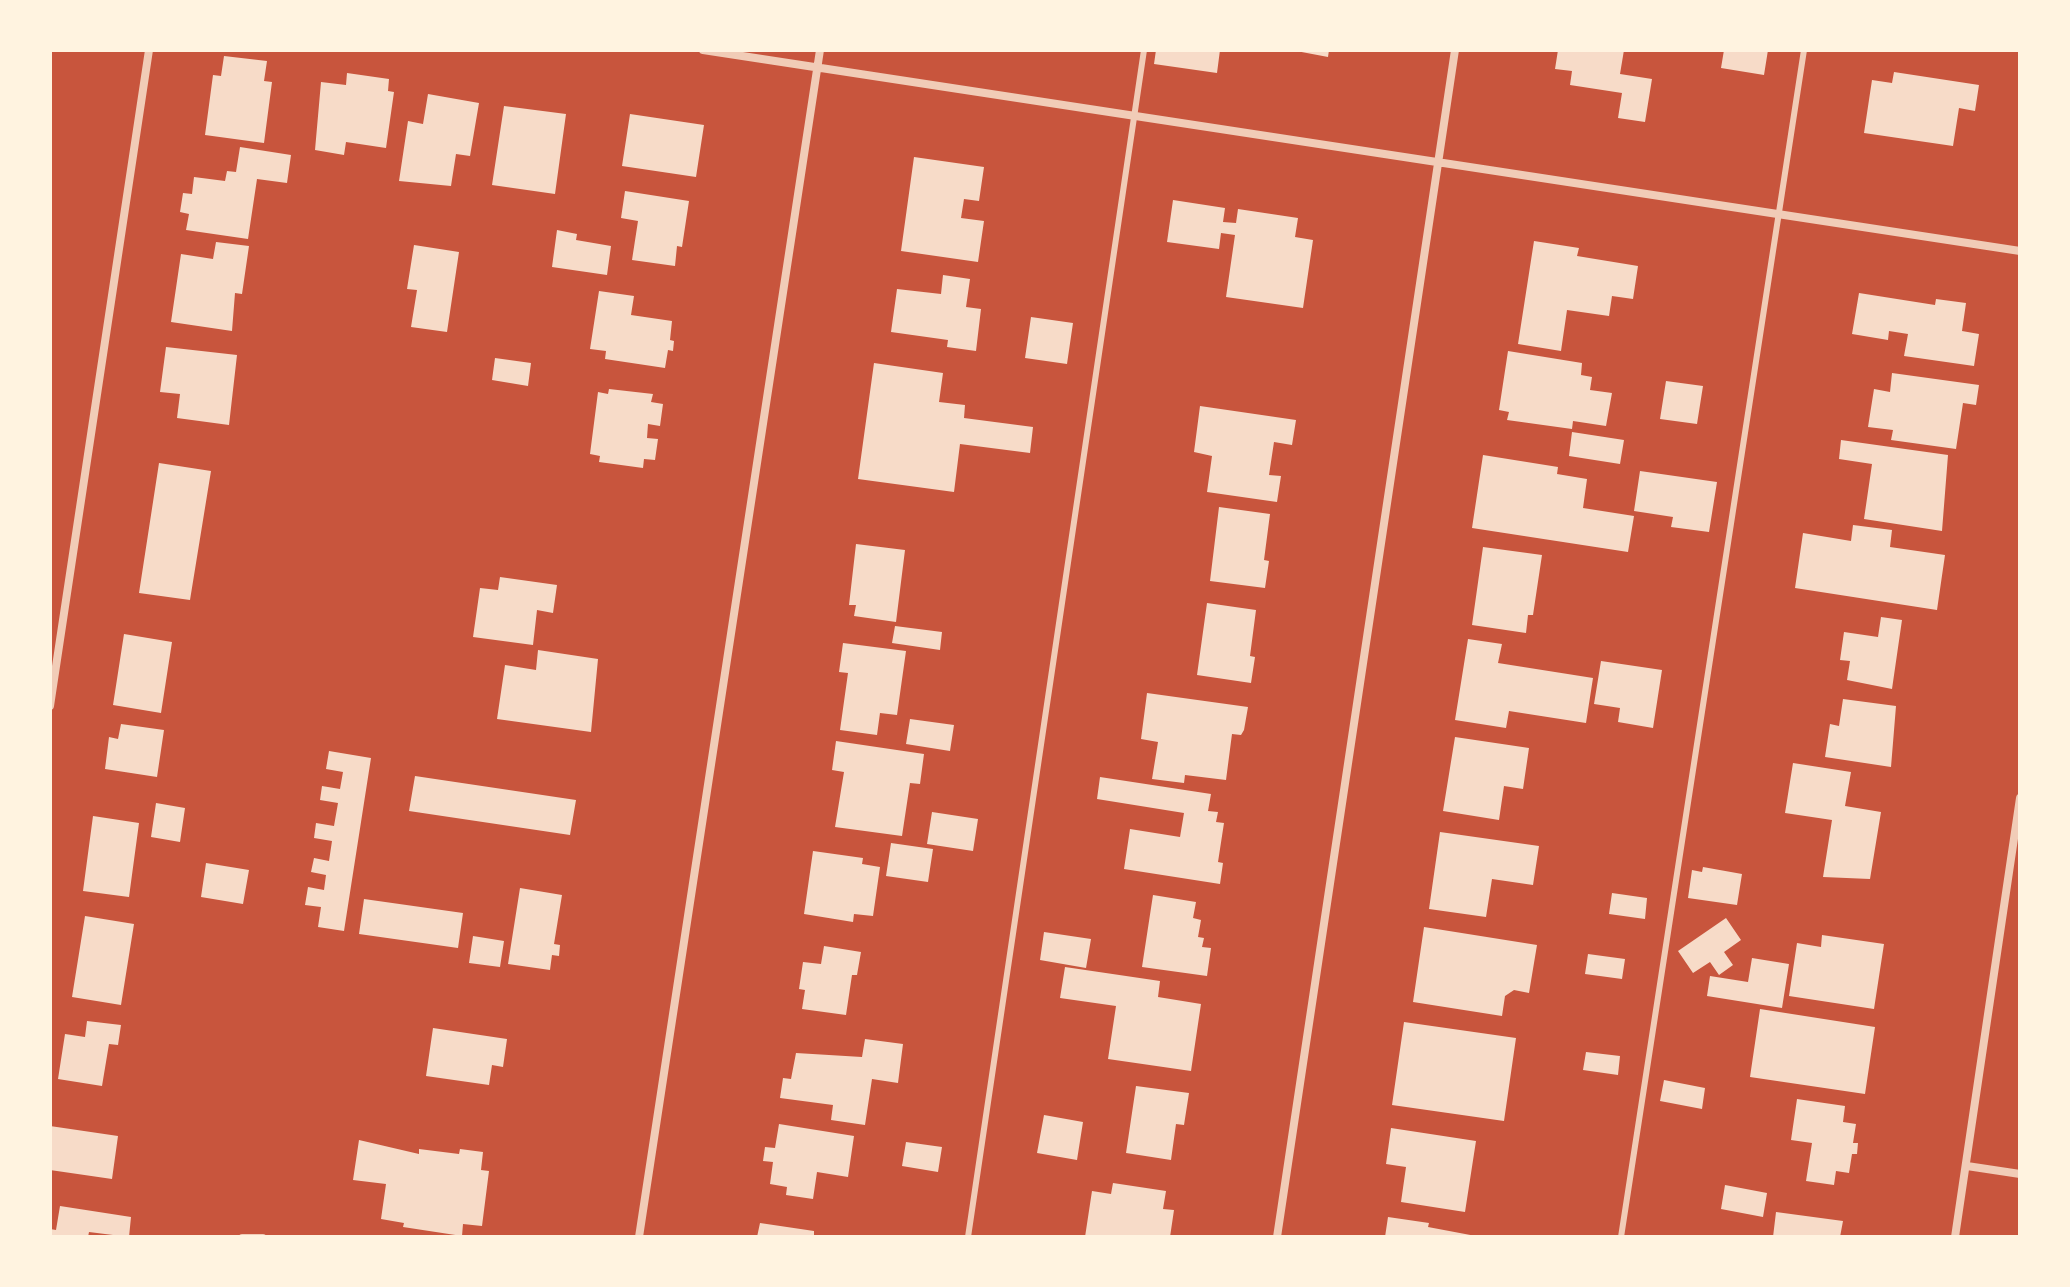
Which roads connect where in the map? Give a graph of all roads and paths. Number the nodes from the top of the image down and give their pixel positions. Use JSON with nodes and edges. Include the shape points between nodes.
{"nodes":[{"id":1,"x":149,"y":50,"type":"edge"},
{"id":2,"x":703,"y":50,"type":"edge"},
{"id":3,"x":820,"y":50,"type":"edge"},
{"id":4,"x":1144,"y":50,"type":"edge"},
{"id":5,"x":1455,"y":50,"type":"edge"},
{"id":6,"x":1804,"y":50,"type":"edge"},
{"id":7,"x":817,"y":67,"type":"junction"},
{"id":8,"x":1134,"y":113,"type":"junction"},
{"id":9,"x":1438,"y":161,"type":"junction"},
{"id":10,"x":1779,"y":215,"type":"junction"},
{"id":11,"x":2020,"y":251,"type":"edge"},
{"id":12,"x":50,"y":706,"type":"edge"},
{"id":13,"x":2020,"y":798,"type":"edge"},
{"id":14,"x":1967,"y":1166,"type":"junction"},
{"id":15,"x":2020,"y":1174,"type":"edge"},
{"id":16,"x":242,"y":1237,"type":"edge"},
{"id":17,"x":263,"y":1237,"type":"edge"},
{"id":18,"x":639,"y":1237,"type":"edge"},
{"id":19,"x":968,"y":1237,"type":"edge"},
{"id":20,"x":1277,"y":1237,"type":"edge"},
{"id":21,"x":1621,"y":1237,"type":"edge"},
{"id":22,"x":1955,"y":1237,"type":"edge"}],
"edges":[{"from":1,"to":12,"type":"street"},
{"from":2,"to":7,"type":"street"},
{"from":3,"to":7,"type":"street"},
{"from":4,"to":8,"type":"lane"},
{"from":5,"to":9,"type":"street"},
{"from":6,"to":10,"type":"lane"},
{"from":7,"to":8,"type":"street"},
{"from":7,"to":18,"type":"street"},
{"from":8,"to":9,"type":"street"},
{"from":8,"to":19,"type":"lane"},
{"from":9,"to":10,"type":"street"},
{"from":9,"to":20,"type":"street"},
{"from":10,"to":11,"type":"street"},
{"from":10,"to":21,"type":"lane"},
{"from":13,"to":14,"type":"street"},
{"from":14,"to":15,"type":"street"},
{"from":14,"to":22,"type":"street"},
{"from":16,"to":17,"type":"lane"}]}
